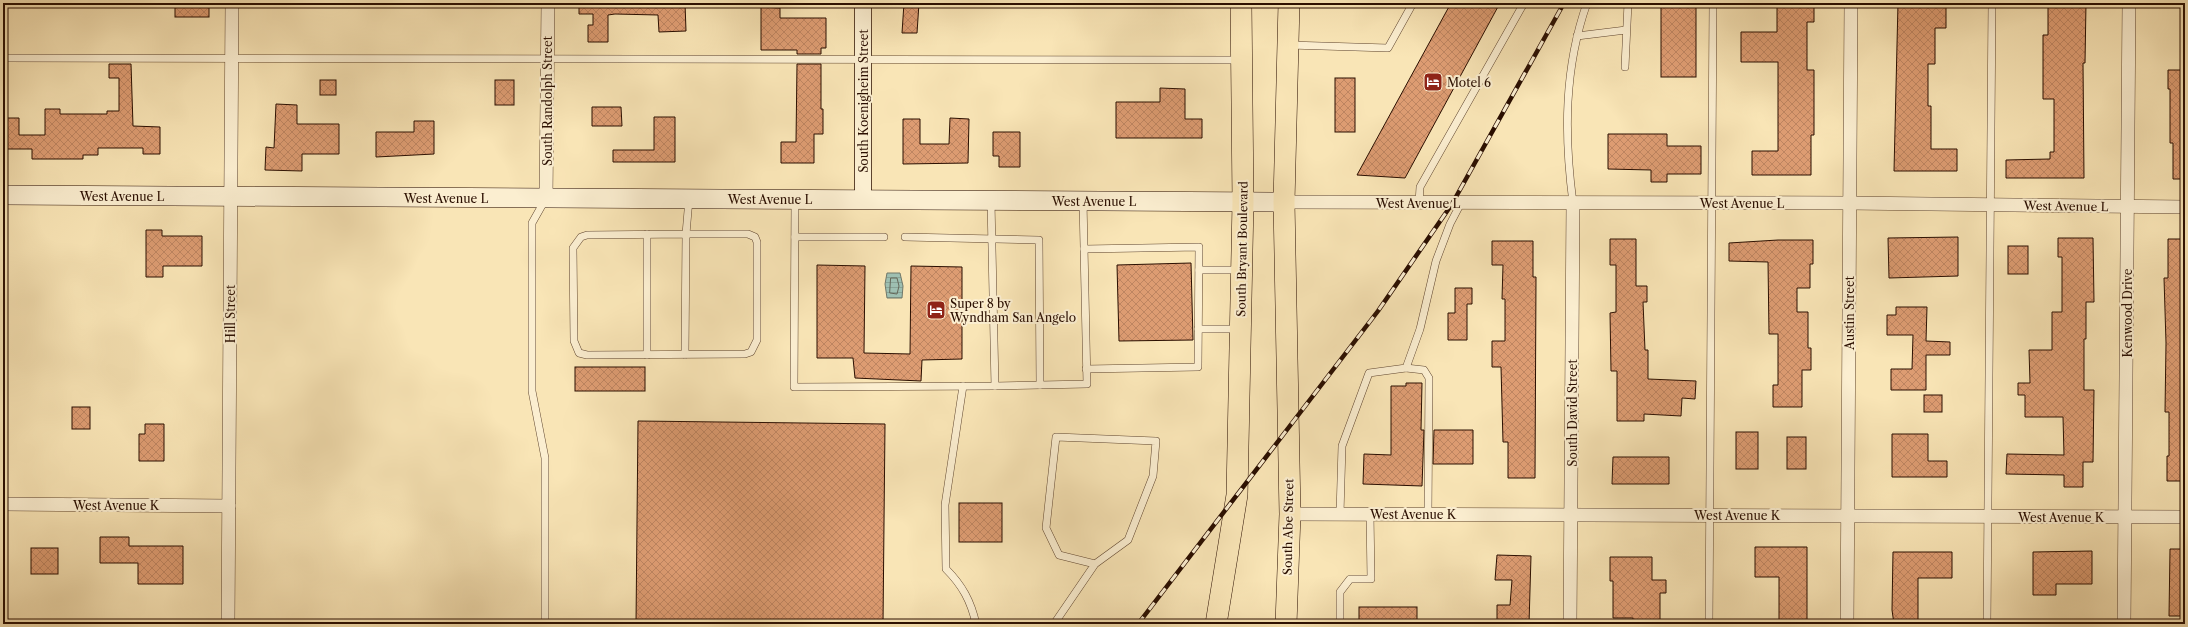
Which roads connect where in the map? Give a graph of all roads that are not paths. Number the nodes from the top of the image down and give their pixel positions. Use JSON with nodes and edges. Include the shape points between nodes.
{"nodes":[{"id":1,"x":232,"y":3,"type":"edge"},
{"id":2,"x":548,"y":3,"type":"edge"},
{"id":3,"x":863,"y":3,"type":"edge"},
{"id":4,"x":1241,"y":3,"type":"edge"},
{"id":5,"x":1289,"y":3,"type":"edge"},
{"id":6,"x":1413,"y":3,"type":"edge"},
{"id":7,"x":1524,"y":3,"type":"edge"},
{"id":8,"x":1587,"y":3,"type":"edge"},
{"id":9,"x":1628,"y":3,"type":"edge"},
{"id":10,"x":1713,"y":3,"type":"edge"},
{"id":11,"x":1850,"y":3,"type":"edge"},
{"id":12,"x":1992,"y":3,"type":"edge"},
{"id":13,"x":2130,"y":3,"type":"edge"},
{"id":14,"x":1626,"y":30,"type":"junction"},
{"id":15,"x":1577,"y":36,"type":"junction"},
{"id":16,"x":1288,"y":44,"type":"junction"},
{"id":17,"x":3,"y":58,"type":"edge"},
{"id":18,"x":232,"y":59,"type":"junction"},
{"id":19,"x":547,"y":59,"type":"junction"},
{"id":20,"x":863,"y":59,"type":"junction"},
{"id":21,"x":1242,"y":60,"type":"junction"},
{"id":22,"x":1626,"y":67,"type":"dead end"},
{"id":23,"x":3,"y":195,"type":"edge"},
{"id":24,"x":231,"y":196,"type":"junction"},
{"id":25,"x":546,"y":198,"type":"junction"},
{"id":26,"x":688,"y":198,"type":"junction"},
{"id":27,"x":795,"y":199,"type":"junction"},
{"id":28,"x":863,"y":199,"type":"junction"},
{"id":29,"x":991,"y":200,"type":"junction"},
{"id":30,"x":1083,"y":200,"type":"junction"},
{"id":31,"x":1243,"y":202,"type":"junction"},
{"id":32,"x":1284,"y":202,"type":"junction"},
{"id":33,"x":1419,"y":203,"type":"junction"},
{"id":34,"x":1462,"y":203,"type":"junction"},
{"id":35,"x":1573,"y":203,"type":"junction"},
{"id":36,"x":1712,"y":203,"type":"junction"},
{"id":37,"x":1849,"y":203,"type":"junction"},
{"id":38,"x":1990,"y":205,"type":"junction"},
{"id":39,"x":2128,"y":207,"type":"junction"},
{"id":40,"x":2185,"y":207,"type":"edge"},
{"id":41,"x":647,"y":234,"type":"junction"},
{"id":42,"x":686,"y":234,"type":"junction"},
{"id":43,"x":795,"y":237,"type":"junction"},
{"id":44,"x":884,"y":237,"type":"dead end"},
{"id":45,"x":905,"y":237,"type":"dead end"},
{"id":46,"x":992,"y":237,"type":"junction"},
{"id":47,"x":1084,"y":249,"type":"junction"},
{"id":48,"x":1199,"y":270,"type":"junction"},
{"id":49,"x":1242,"y":270,"type":"junction"},
{"id":50,"x":1198,"y":329,"type":"junction"},
{"id":51,"x":1241,"y":329,"type":"junction"},
{"id":52,"x":685,"y":354,"type":"junction"},
{"id":53,"x":647,"y":355,"type":"junction"},
{"id":54,"x":1406,"y":368,"type":"junction"},
{"id":55,"x":1086,"y":370,"type":"junction"},
{"id":56,"x":1040,"y":385,"type":"junction"},
{"id":57,"x":963,"y":386,"type":"junction"},
{"id":58,"x":995,"y":386,"type":"junction"},
{"id":59,"x":3,"y":504,"type":"edge"},
{"id":60,"x":229,"y":506,"type":"junction"},
{"id":61,"x":1290,"y":514,"type":"junction"},
{"id":62,"x":1340,"y":514,"type":"junction"},
{"id":63,"x":1370,"y":514,"type":"junction"},
{"id":64,"x":1428,"y":514,"type":"junction"},
{"id":65,"x":1571,"y":514,"type":"junction"},
{"id":66,"x":1710,"y":514,"type":"junction"},
{"id":67,"x":1848,"y":515,"type":"junction"},
{"id":68,"x":1988,"y":516,"type":"junction"},
{"id":69,"x":2125,"y":517,"type":"junction"},
{"id":70,"x":2185,"y":517,"type":"edge"},
{"id":71,"x":1095,"y":564,"type":"junction"},
{"id":72,"x":228,"y":624,"type":"edge"},
{"id":73,"x":545,"y":624,"type":"edge"},
{"id":74,"x":976,"y":624,"type":"edge"},
{"id":75,"x":1054,"y":624,"type":"edge"},
{"id":76,"x":1216,"y":624,"type":"edge"},
{"id":77,"x":1286,"y":624,"type":"edge"},
{"id":78,"x":1340,"y":624,"type":"edge"},
{"id":79,"x":1570,"y":624,"type":"edge"},
{"id":80,"x":1709,"y":624,"type":"edge"},
{"id":81,"x":1847,"y":624,"type":"edge"},
{"id":82,"x":1987,"y":624,"type":"edge"},
{"id":83,"x":2124,"y":624,"type":"edge"}],
"edges":[{"from":1,"to":18,"type":"street","name":"Hill Street"},
{"from":2,"to":19,"type":"street","name":"South Randolph Street"},
{"from":3,"to":20,"type":"street","name":"South Koenigheim Street"},
{"from":4,"to":21,"type":"main road","name":"South Bryant Boulevard"},
{"from":5,"to":16,"type":"main road"},
{"from":6,"to":16,"type":"lane","via":[[1388,48]]},
{"from":7,"to":33,"type":"lane","via":[[1420,187]]},
{"from":8,"to":15,"type":"lane"},
{"from":9,"to":14,"type":"lane"},
{"from":10,"to":36,"type":"lane"},
{"from":11,"to":37,"type":"street","name":"Austin Street"},
{"from":12,"to":38,"type":"lane"},
{"from":13,"to":39,"type":"street","name":"Kenwood Drive"},
{"from":14,"to":15,"type":"lane"},
{"from":14,"to":22,"type":"lane"},
{"from":15,"to":35,"type":"lane","via":[[1567,106],[1567,159]]},
{"from":16,"to":32,"type":"main road"},
{"from":17,"to":18,"type":"lane"},
{"from":18,"to":19,"type":"lane"},
{"from":18,"to":24,"type":"street","name":"Hill Street"},
{"from":19,"to":20,"type":"lane"},
{"from":19,"to":25,"type":"street","name":"South Randolph Street"},
{"from":20,"to":21,"type":"lane"},
{"from":20,"to":28,"type":"street","name":"South Koenigheim Street"},
{"from":21,"to":31,"type":"main road","name":"South Bryant Boulevard"},
{"from":23,"to":24,"type":"main road","name":"West Avenue L"},
{"from":24,"to":25,"type":"main road","name":"West Avenue L"},
{"from":24,"to":60,"type":"street","name":"Hill Street"},
{"from":25,"to":26,"type":"main road","name":"West Avenue L"},
{"from":25,"to":73,"type":"lane","via":[[532,223],[532,391],[545,458]]},
{"from":26,"to":27,"type":"main road","name":"West Avenue L"},
{"from":26,"to":42,"type":"lane"},
{"from":27,"to":28,"type":"main road","name":"West Avenue L"},
{"from":27,"to":43,"type":"lane"},
{"from":28,"to":29,"type":"main road","name":"West Avenue L"},
{"from":29,"to":30,"type":"main road","name":"West Avenue L"},
{"from":29,"to":46,"type":"lane"},
{"from":30,"to":31,"type":"main road","name":"West Avenue L"},
{"from":30,"to":47,"type":"lane"},
{"from":31,"to":32,"type":"main road","name":"West Avenue L"},
{"from":31,"to":49,"type":"main road","name":"South Bryant Boulevard"},
{"from":32,"to":33,"type":"street","name":"West Avenue L"},
{"from":32,"to":61,"type":"main road","name":"South Abe Street"},
{"from":33,"to":34,"type":"street","name":"West Avenue L"},
{"from":34,"to":35,"type":"street","name":"West Avenue L"},
{"from":34,"to":54,"type":"lane","via":[[1450,224],[1436,261],[1420,328]]},
{"from":35,"to":36,"type":"street","name":"West Avenue L"},
{"from":35,"to":65,"type":"street","name":"South David Street"},
{"from":36,"to":37,"type":"street","name":"West Avenue L"},
{"from":36,"to":66,"type":"lane"},
{"from":37,"to":38,"type":"street","name":"West Avenue L"},
{"from":37,"to":67,"type":"street","name":"Austin Street"},
{"from":38,"to":39,"type":"street","name":"West Avenue L"},
{"from":38,"to":68,"type":"lane"},
{"from":39,"to":40,"type":"street","name":"West Avenue L"},
{"from":39,"to":69,"type":"street","name":"Kenwood Drive"},
{"from":41,"to":42,"type":"lane"},
{"from":41,"to":53,"type":"lane"},
{"from":41,"to":53,"type":"lane","via":[[587,234],[576,241],[573,248],[574,341],[579,353]]},
{"from":42,"to":52,"type":"lane"},
{"from":42,"to":52,"type":"lane","via":[[748,234],[755,237],[757,242],[754,348],[745,354]]},
{"from":43,"to":44,"type":"lane"},
{"from":43,"to":57,"type":"lane","via":[[794,387]]},
{"from":45,"to":46,"type":"lane"},
{"from":46,"to":56,"type":"lane","via":[[1039,240]]},
{"from":46,"to":58,"type":"lane"},
{"from":47,"to":48,"type":"lane","via":[[1199,247]]},
{"from":47,"to":55,"type":"lane"},
{"from":48,"to":49,"type":"lane"},
{"from":48,"to":50,"type":"lane"},
{"from":49,"to":51,"type":"main road","name":"South Bryant Boulevard"},
{"from":50,"to":51,"type":"lane"},
{"from":50,"to":55,"type":"lane","via":[[1198,367]]},
{"from":51,"to":76,"type":"main road","name":"South Bryant Boulevard","via":[[1237,495]]},
{"from":52,"to":53,"type":"lane"},
{"from":54,"to":62,"type":"lane","via":[[1368,373],[1342,446]]},
{"from":54,"to":64,"type":"lane","via":[[1424,370],[1429,378]]},
{"from":55,"to":56,"type":"lane","via":[[1087,384]]},
{"from":56,"to":58,"type":"lane"},
{"from":57,"to":58,"type":"lane"},
{"from":57,"to":74,"type":"lane","via":[[945,505],[946,568],[967,594]]},
{"from":59,"to":60,"type":"street","name":"West Avenue K"},
{"from":60,"to":72,"type":"street","name":"Hill Street"},
{"from":61,"to":62,"type":"street","name":"West Avenue K"},
{"from":61,"to":77,"type":"main road","name":"South Abe Street"},
{"from":62,"to":63,"type":"street","name":"West Avenue K"},
{"from":63,"to":64,"type":"street","name":"West Avenue K"},
{"from":63,"to":78,"type":"lane","via":[[1371,579],[1350,579],[1340,592]]},
{"from":64,"to":65,"type":"street","name":"West Avenue K"},
{"from":65,"to":66,"type":"street","name":"West Avenue K"},
{"from":65,"to":79,"type":"street","name":"South David Street"},
{"from":66,"to":67,"type":"street","name":"West Avenue K"},
{"from":66,"to":80,"type":"lane"},
{"from":67,"to":68,"type":"street","name":"West Avenue K"},
{"from":67,"to":81,"type":"street","name":"Austin Street"},
{"from":68,"to":69,"type":"street","name":"West Avenue K"},
{"from":68,"to":82,"type":"lane"},
{"from":69,"to":70,"type":"street","name":"West Avenue K"},
{"from":69,"to":83,"type":"street","name":"Kenwood Drive"},
{"from":71,"to":71,"type":"lane","via":[[1128,540],[1154,476],[1156,440],[1056,437],[1046,528],[1059,555]]},
{"from":71,"to":75,"type":"lane"}]}
